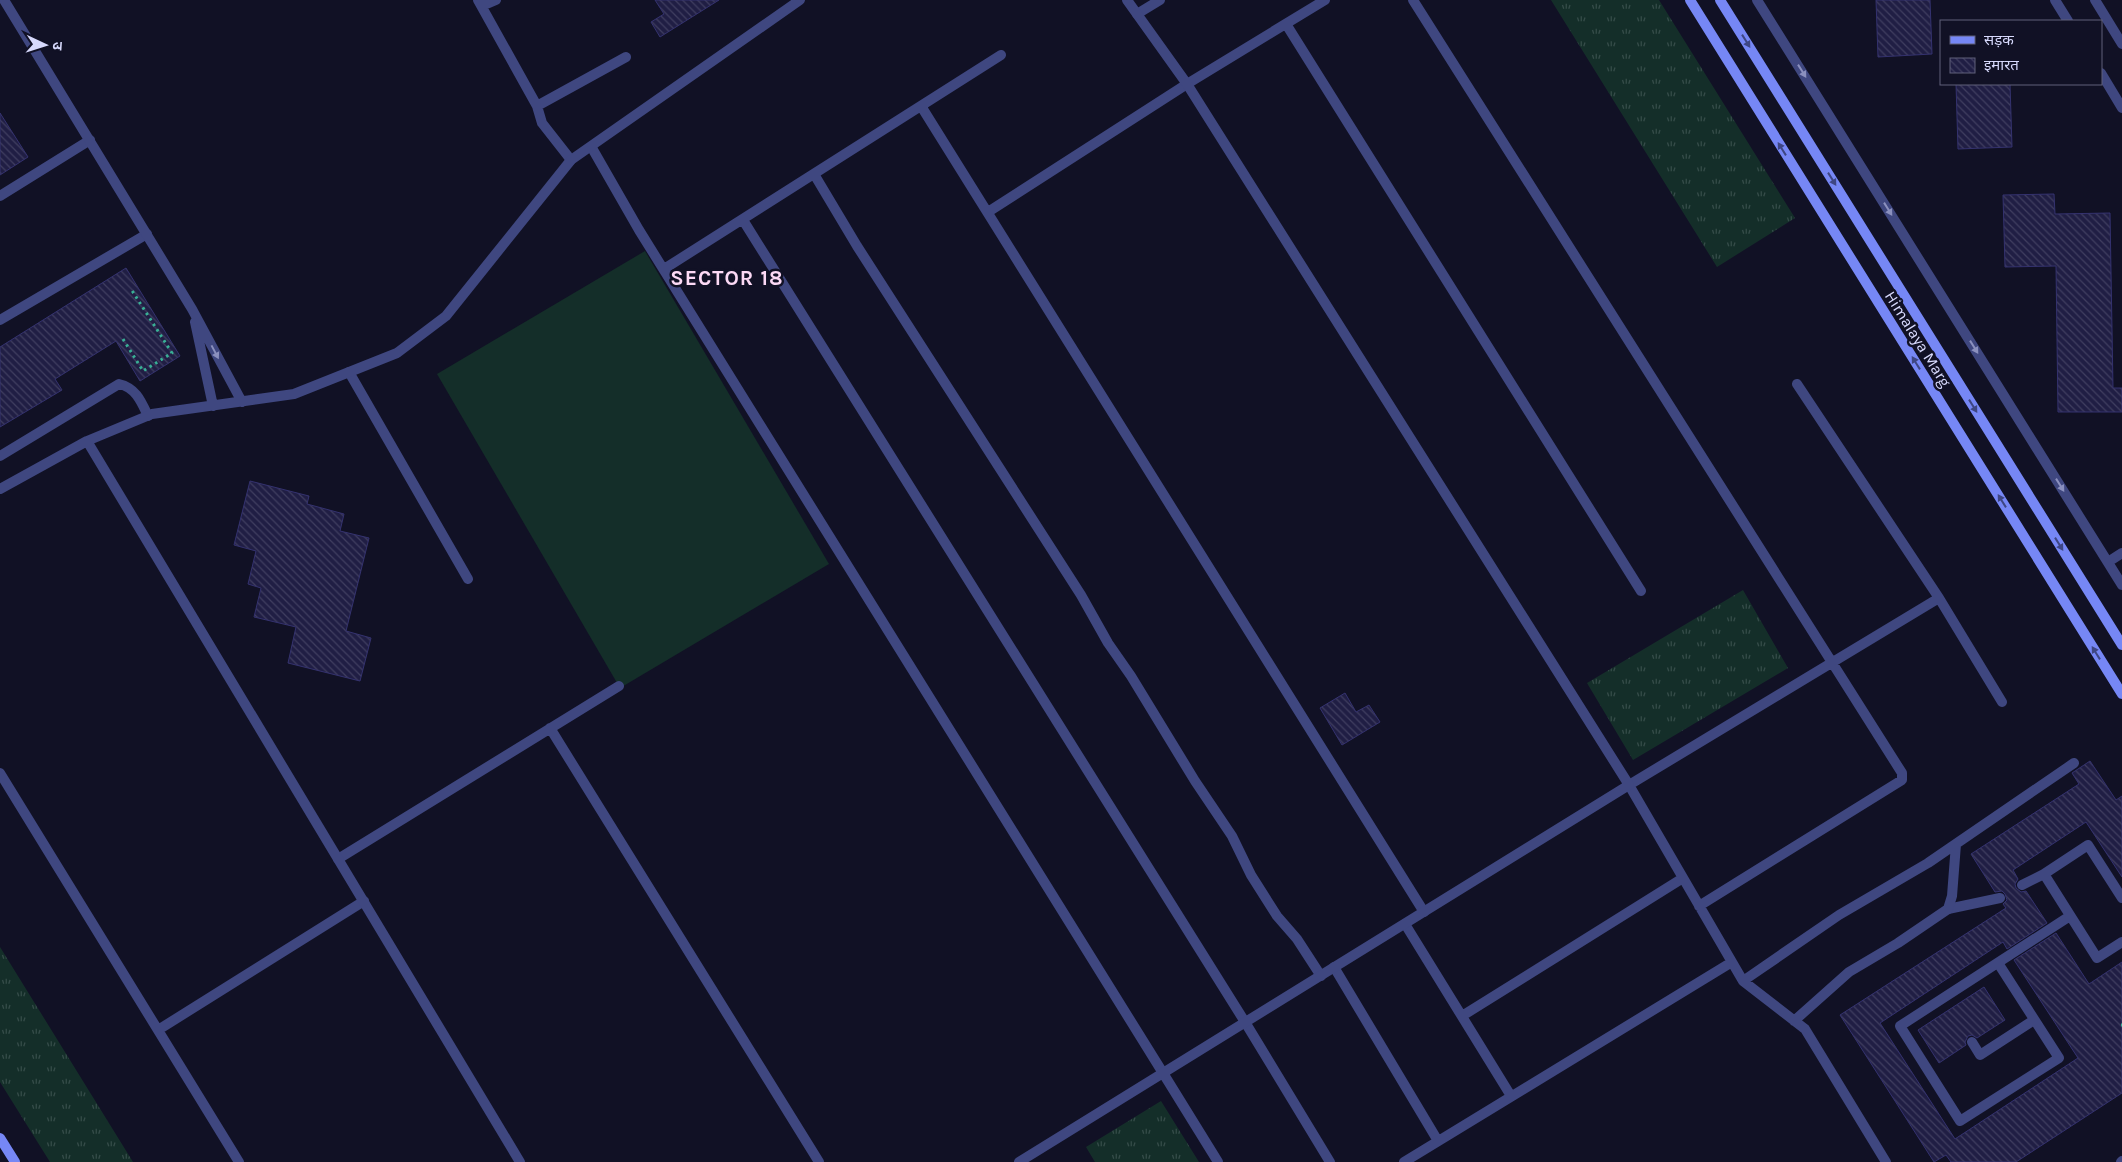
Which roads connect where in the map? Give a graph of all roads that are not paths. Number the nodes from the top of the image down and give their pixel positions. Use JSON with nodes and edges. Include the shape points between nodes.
{"nodes":[{"id":1,"x":4,"y":0,"type":"edge"},
{"id":2,"x":496,"y":0,"type":"edge"},
{"id":3,"x":800,"y":0,"type":"edge"},
{"id":4,"x":1127,"y":0,"type":"edge"},
{"id":5,"x":1160,"y":0,"type":"edge"},
{"id":6,"x":1325,"y":0,"type":"edge"},
{"id":7,"x":1414,"y":0,"type":"edge"},
{"id":8,"x":1690,"y":0,"type":"edge"},
{"id":9,"x":1720,"y":0,"type":"edge"},
{"id":10,"x":1758,"y":0,"type":"edge"},
{"id":11,"x":2055,"y":0,"type":"edge"},
{"id":12,"x":2095,"y":0,"type":"edge"},
{"id":13,"x":480,"y":3,"type":"edge"},
{"id":14,"x":1137,"y":14,"type":"junction"},
{"id":15,"x":2067,"y":20,"type":"edge"},
{"id":16,"x":1286,"y":24,"type":"junction"},
{"id":17,"x":2122,"y":44,"type":"edge"},
{"id":18,"x":1001,"y":55,"type":"dead end"},
{"id":19,"x":626,"y":57,"type":"dead end"},
{"id":20,"x":2102,"y":75,"type":"edge"},
{"id":21,"x":1187,"y":84,"type":"junction"},
{"id":22,"x":537,"y":106,"type":"junction"},
{"id":23,"x":921,"y":106,"type":"junction"},
{"id":24,"x":2122,"y":108,"type":"edge"},
{"id":25,"x":90,"y":140,"type":"junction"},
{"id":26,"x":592,"y":148,"type":"junction"},
{"id":27,"x":571,"y":160,"type":"junction"},
{"id":28,"x":814,"y":174,"type":"junction"},
{"id":29,"x":0,"y":196,"type":"edge"},
{"id":30,"x":988,"y":212,"type":"junction"},
{"id":31,"x":743,"y":220,"type":"junction"},
{"id":32,"x":147,"y":234,"type":"junction"},
{"id":33,"x":664,"y":269,"type":"junction"},
{"id":34,"x":192,"y":309,"type":"junction"},
{"id":35,"x":0,"y":320,"type":"edge"},
{"id":36,"x":349,"y":372,"type":"junction"},
{"id":37,"x":1797,"y":384,"type":"dead end"},
{"id":38,"x":242,"y":402,"type":"junction"},
{"id":39,"x":213,"y":406,"type":"junction"},
{"id":40,"x":148,"y":416,"type":"junction"},
{"id":41,"x":87,"y":441,"type":"junction"},
{"id":42,"x":0,"y":456,"type":"edge"},
{"id":43,"x":0,"y":489,"type":"edge"},
{"id":44,"x":2122,"y":553,"type":"edge"},
{"id":45,"x":2108,"y":562,"type":"junction"},
{"id":46,"x":468,"y":579,"type":"dead end"},
{"id":47,"x":2122,"y":585,"type":"edge"},
{"id":48,"x":1641,"y":591,"type":"dead end"},
{"id":49,"x":1939,"y":598,"type":"junction"},
{"id":50,"x":2122,"y":645,"type":"edge"},
{"id":51,"x":1833,"y":662,"type":"junction"},
{"id":52,"x":619,"y":686,"type":"dead end"},
{"id":53,"x":2122,"y":694,"type":"edge"},
{"id":54,"x":2002,"y":702,"type":"dead end"},
{"id":55,"x":550,"y":728,"type":"junction"},
{"id":56,"x":2074,"y":763,"type":"dead end"},
{"id":57,"x":0,"y":773,"type":"edge"},
{"id":58,"x":1629,"y":785,"type":"junction"},
{"id":59,"x":1956,"y":844,"type":"junction"},
{"id":60,"x":338,"y":859,"type":"junction"},
{"id":61,"x":2044,"y":874,"type":"junction"},
{"id":62,"x":1683,"y":878,"type":"junction"},
{"id":63,"x":2022,"y":885,"type":"dead end"},
{"id":64,"x":2000,"y":898,"type":"dead end"},
{"id":65,"x":2122,"y":898,"type":"edge"},
{"id":66,"x":364,"y":901,"type":"junction"},
{"id":67,"x":1699,"y":906,"type":"junction"},
{"id":68,"x":1948,"y":909,"type":"junction"},
{"id":69,"x":1424,"y":912,"type":"junction"},
{"id":70,"x":2070,"y":916,"type":"junction"},
{"id":71,"x":1405,"y":924,"type":"junction"},
{"id":72,"x":2122,"y":942,"type":"edge"},
{"id":73,"x":1732,"y":962,"type":"junction"},
{"id":74,"x":1998,"y":963,"type":"junction"},
{"id":75,"x":1334,"y":967,"type":"junction"},
{"id":76,"x":1321,"y":976,"type":"junction"},
{"id":77,"x":1744,"y":981,"type":"junction"},
{"id":78,"x":1462,"y":1016,"type":"junction"},
{"id":79,"x":1794,"y":1020,"type":"junction"},
{"id":80,"x":2034,"y":1020,"type":"junction"},
{"id":81,"x":1245,"y":1022,"type":"junction"},
{"id":82,"x":158,"y":1030,"type":"junction"},
{"id":83,"x":1972,"y":1042,"type":"dead end"},
{"id":84,"x":1163,"y":1074,"type":"junction"},
{"id":85,"x":1512,"y":1096,"type":"junction"},
{"id":86,"x":0,"y":1138,"type":"edge"},
{"id":87,"x":1438,"y":1141,"type":"junction"},
{"id":88,"x":15,"y":1162,"type":"edge"},
{"id":89,"x":238,"y":1162,"type":"edge"},
{"id":90,"x":520,"y":1162,"type":"edge"},
{"id":91,"x":819,"y":1162,"type":"edge"},
{"id":92,"x":1019,"y":1162,"type":"edge"},
{"id":93,"x":1218,"y":1162,"type":"edge"},
{"id":94,"x":1330,"y":1162,"type":"edge"},
{"id":95,"x":1404,"y":1162,"type":"edge"},
{"id":96,"x":1886,"y":1162,"type":"edge"}],
"edges":[{"from":1,"to":25,"type":"street"},
{"from":2,"to":13,"type":"street"},
{"from":3,"to":26,"type":"street"},
{"from":4,"to":14,"type":"street"},
{"from":5,"to":14,"type":"street"},
{"from":6,"to":16,"type":"street"},
{"from":7,"to":51,"type":"street"},
{"from":53,"to":8,"type":"main road","name":"Himalaya Marg","one_way":true},
{"from":9,"to":50,"type":"main road","name":"Himalaya Marg","one_way":true},
{"from":10,"to":45,"type":"street","one_way":true},
{"from":11,"to":15,"type":"street"},
{"from":12,"to":17,"type":"street"},
{"from":13,"to":22,"type":"street"},
{"from":14,"to":21,"type":"street"},
{"from":16,"to":21,"type":"street"},
{"from":16,"to":48,"type":"street"},
{"from":18,"to":23,"type":"street"},
{"from":19,"to":22,"type":"street"},
{"from":20,"to":24,"type":"street"},
{"from":21,"to":30,"type":"street"},
{"from":21,"to":58,"type":"street"},
{"from":22,"to":27,"type":"street","via":[[542,123]]},
{"from":23,"to":28,"type":"street"},
{"from":23,"to":30,"type":"street"},
{"from":25,"to":29,"type":"street"},
{"from":25,"to":32,"type":"street"},
{"from":26,"to":27,"type":"street"},
{"from":26,"to":33,"type":"street"},
{"from":27,"to":36,"type":"street","via":[[446,316],[397,353]]},
{"from":28,"to":31,"type":"street"},
{"from":28,"to":76,"type":"street","via":[[1232,836],[1251,875]]},
{"from":30,"to":69,"type":"street"},
{"from":31,"to":33,"type":"street"},
{"from":31,"to":81,"type":"street"},
{"from":32,"to":34,"type":"street"},
{"from":32,"to":35,"type":"street"},
{"from":33,"to":84,"type":"street"},
{"from":34,"to":38,"type":"street","one_way":true},
{"from":34,"to":39,"type":"street"},
{"from":36,"to":38,"type":"street","via":[[294,394]]},
{"from":36,"to":46,"type":"street"},
{"from":37,"to":49,"type":"street"},
{"from":38,"to":39,"type":"street"},
{"from":39,"to":40,"type":"street"},
{"from":40,"to":41,"type":"street"},
{"from":40,"to":42,"type":"street","via":[[130,386],[119,384]]},
{"from":41,"to":43,"type":"street"},
{"from":41,"to":60,"type":"street"},
{"from":44,"to":45,"type":"street"},
{"from":45,"to":47,"type":"street"},
{"from":49,"to":51,"type":"street"},
{"from":49,"to":54,"type":"street"},
{"from":51,"to":58,"type":"street"},
{"from":51,"to":67,"type":"street","via":[[1902,773],[1902,780]]},
{"from":52,"to":55,"type":"street"},
{"from":55,"to":60,"type":"street"},
{"from":55,"to":91,"type":"street"},
{"from":56,"to":59,"type":"street"},
{"from":57,"to":82,"type":"street"},
{"from":58,"to":62,"type":"street"},
{"from":58,"to":69,"type":"street"},
{"from":59,"to":68,"type":"street"},
{"from":59,"to":77,"type":"street","via":[[1815,931]]},
{"from":60,"to":66,"type":"street"},
{"from":61,"to":63,"type":"street"},
{"from":61,"to":65,"type":"street","via":[[2088,845]]},
{"from":61,"to":70,"type":"street"},
{"from":62,"to":67,"type":"street"},
{"from":62,"to":78,"type":"street"},
{"from":64,"to":68,"type":"street"},
{"from":66,"to":82,"type":"street"},
{"from":66,"to":90,"type":"street"},
{"from":67,"to":73,"type":"street"},
{"from":68,"to":79,"type":"street","via":[[1849,972]]},
{"from":69,"to":71,"type":"street"},
{"from":70,"to":72,"type":"street","via":[[2097,958]]},
{"from":70,"to":74,"type":"street"},
{"from":71,"to":75,"type":"street"},
{"from":71,"to":78,"type":"street"},
{"from":73,"to":77,"type":"street"},
{"from":73,"to":85,"type":"street"},
{"from":74,"to":80,"type":"street"},
{"from":74,"to":80,"type":"street","via":[[1900,1026],[1960,1121],[2059,1058]]},
{"from":75,"to":76,"type":"street"},
{"from":75,"to":87,"type":"street"},
{"from":76,"to":81,"type":"street"},
{"from":77,"to":79,"type":"street"},
{"from":78,"to":85,"type":"street"},
{"from":79,"to":96,"type":"street","via":[[1805,1029]]},
{"from":80,"to":83,"type":"street","via":[[1980,1055]]},
{"from":81,"to":84,"type":"street"},
{"from":81,"to":94,"type":"street"},
{"from":82,"to":89,"type":"street"},
{"from":84,"to":92,"type":"street"},
{"from":84,"to":93,"type":"street"},
{"from":85,"to":87,"type":"street"},
{"from":86,"to":88,"type":"main road"},
{"from":87,"to":95,"type":"street"}]}
